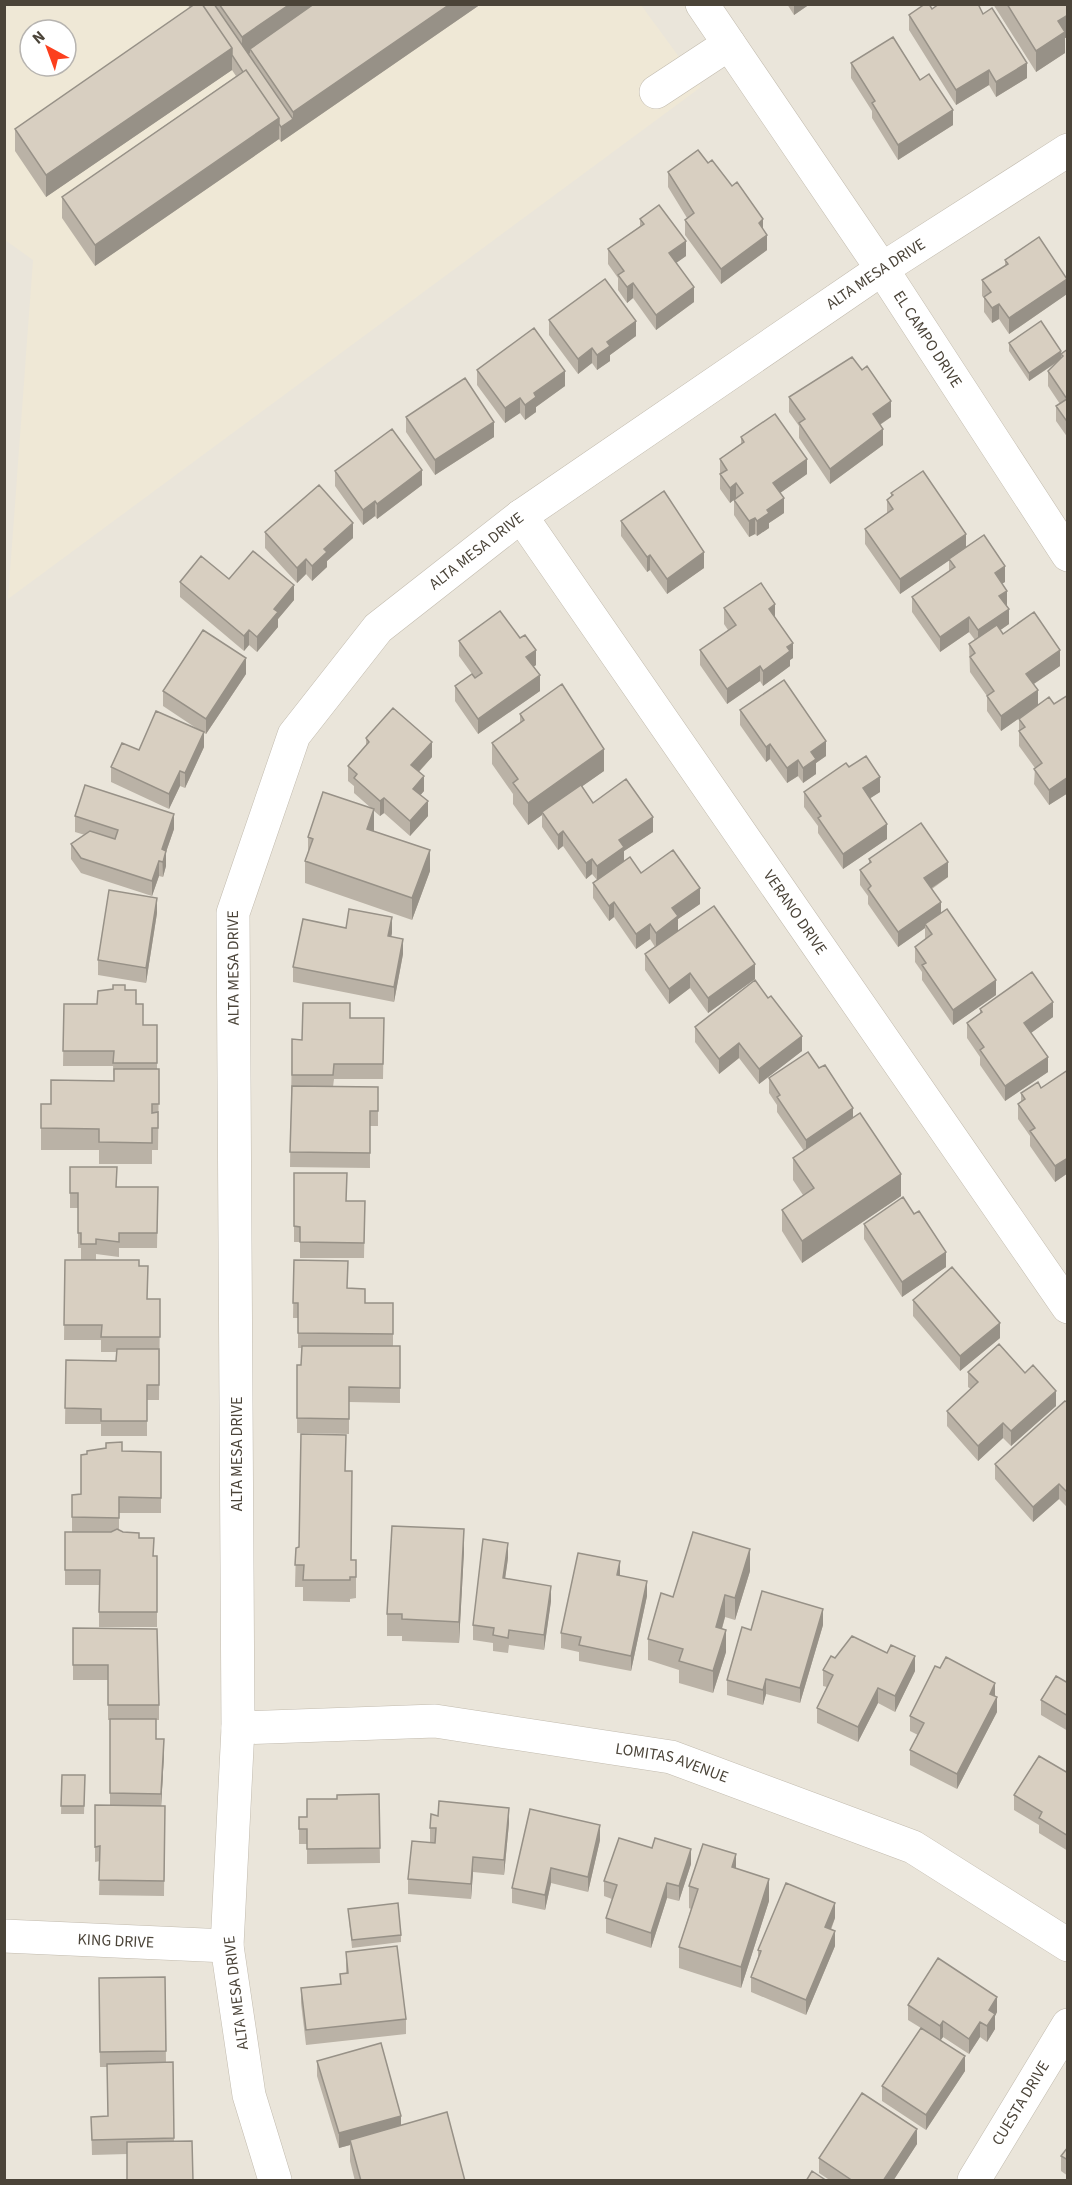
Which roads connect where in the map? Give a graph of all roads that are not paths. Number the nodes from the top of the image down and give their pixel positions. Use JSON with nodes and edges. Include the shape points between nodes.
{"nodes":[{"id":1,"x":702,"y":4,"type":"edge"},
{"id":2,"x":729,"y":44,"type":"junction"},
{"id":3,"x":656,"y":92,"type":"dead end"},
{"id":4,"x":1068,"y":150,"type":"edge"},
{"id":5,"x":882,"y":269,"type":"junction"},
{"id":6,"x":521,"y":516,"type":"junction"},
{"id":7,"x":1068,"y":555,"type":"edge"},
{"id":8,"x":1068,"y":1307,"type":"edge"},
{"id":9,"x":238,"y":1728,"type":"junction"},
{"id":10,"x":4,"y":1936,"type":"edge"},
{"id":11,"x":1068,"y":1945,"type":"edge"},
{"id":12,"x":227,"y":1946,"type":"junction"},
{"id":13,"x":1068,"y":2025,"type":"edge"},
{"id":14,"x":275,"y":2181,"type":"edge"},
{"id":15,"x":974,"y":2181,"type":"edge"}],
"edges":[{"from":1,"to":2,"type":"street","name":"EL CAMPO DRIVE"},
{"from":2,"to":3,"type":"street"},
{"from":2,"to":5,"type":"street","name":"EL CAMPO DRIVE"},
{"from":4,"to":5,"type":"street","name":"ALTA MESA DRIVE"},
{"from":5,"to":6,"type":"street","name":"ALTA MESA DRIVE"},
{"from":5,"to":7,"type":"street","name":"EL CAMPO DRIVE"},
{"from":6,"to":8,"type":"street","name":"VERANO DRIVE"},
{"from":6,"to":9,"type":"street","name":"ALTA MESA DRIVE","via":[[378,628],[294,735],[233,913]]},
{"from":9,"to":11,"type":"street","name":"LOMITAS AVENUE","via":[[435,1720],[671,1757],[913,1847]]},
{"from":9,"to":12,"type":"street","name":"ALTA MESA DRIVE"},
{"from":10,"to":12,"type":"street","name":"KING DRIVE"},
{"from":12,"to":14,"type":"street","name":"ALTA MESA DRIVE","via":[[249,2095]]},
{"from":13,"to":15,"type":"street","name":"CUESTA DRIVE"}]}
